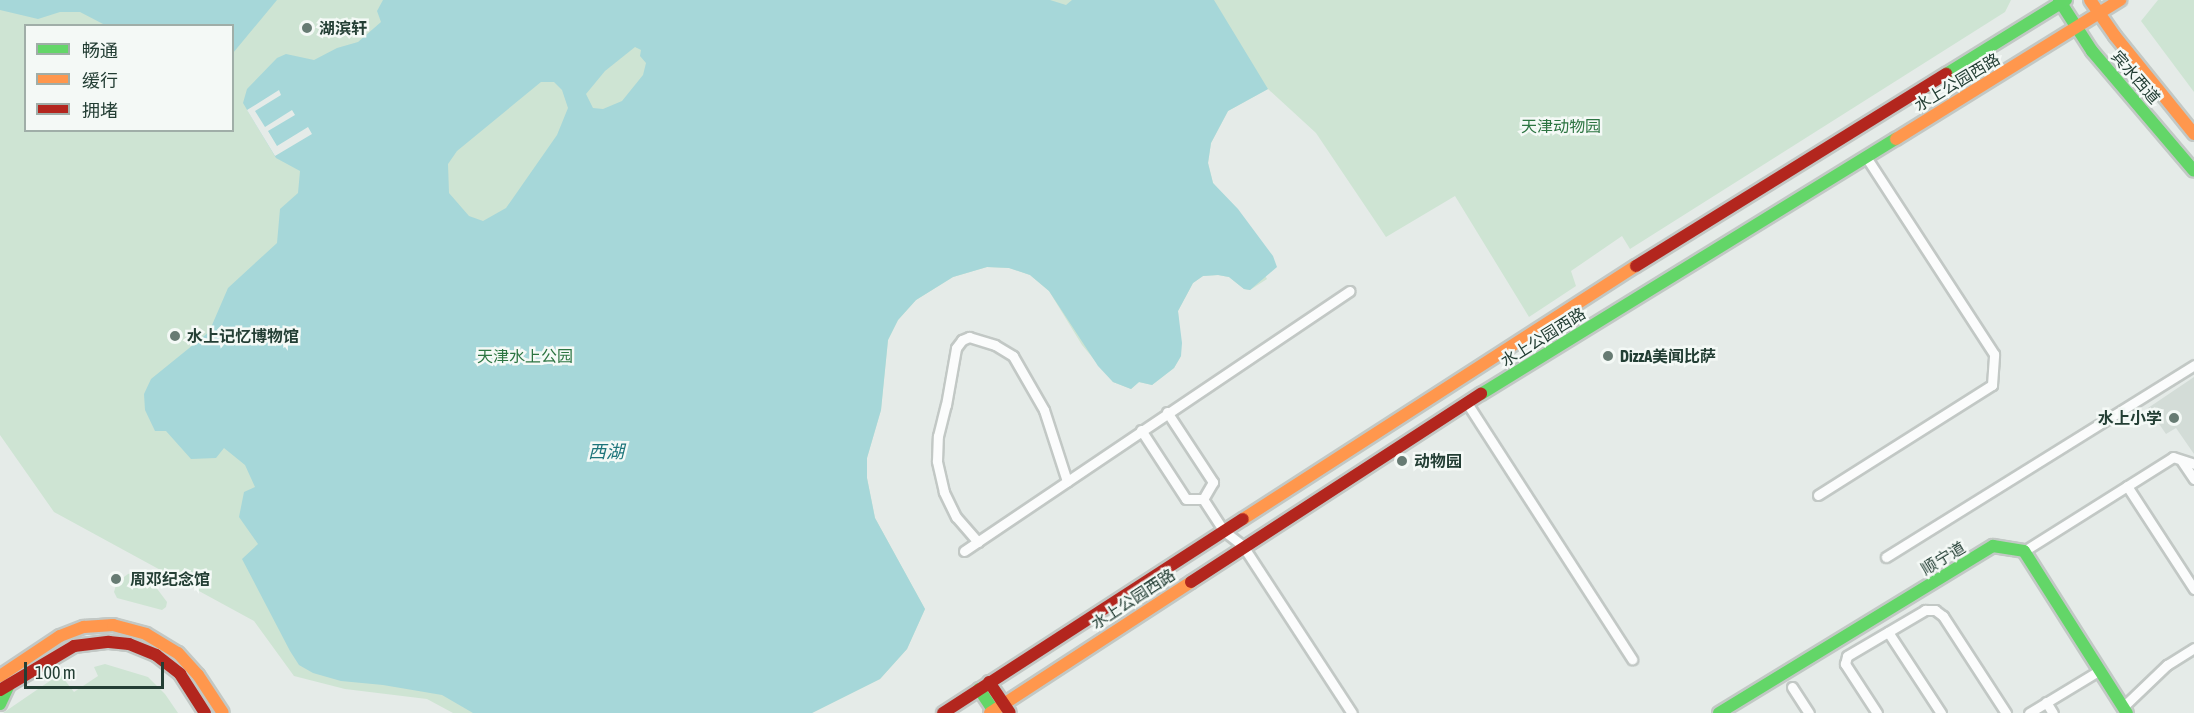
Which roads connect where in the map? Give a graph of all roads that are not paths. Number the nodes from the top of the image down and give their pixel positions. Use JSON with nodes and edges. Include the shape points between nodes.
{"nodes":[{"id":1,"x":2090,"y":0,"type":"edge"},
{"id":2,"x":2120,"y":0,"type":"edge"},
{"id":3,"x":2062,"y":1,"type":"edge"},
{"id":4,"x":2099,"y":14,"type":"junction"},
{"id":5,"x":2076,"y":29,"type":"junction"},
{"id":6,"x":2194,"y":134,"type":"edge"},
{"id":7,"x":1866,"y":157,"type":"junction"},
{"id":8,"x":2194,"y":171,"type":"edge"},
{"id":9,"x":1350,"y":291,"type":"dead end"},
{"id":10,"x":2194,"y":365,"type":"edge"},
{"id":11,"x":1467,"y":403,"type":"junction"},
{"id":12,"x":1167,"y":412,"type":"junction"},
{"id":13,"x":1141,"y":430,"type":"junction"},
{"id":14,"x":2181,"y":460,"type":"junction"},
{"id":15,"x":2194,"y":464,"type":"edge"},
{"id":16,"x":2194,"y":479,"type":"edge"},
{"id":17,"x":1067,"y":481,"type":"junction"},
{"id":18,"x":2127,"y":486,"type":"junction"},
{"id":19,"x":1818,"y":495,"type":"dead end"},
{"id":20,"x":1203,"y":500,"type":"junction"},
{"id":21,"x":1224,"y":531,"type":"junction"},
{"id":22,"x":978,"y":542,"type":"junction"},
{"id":23,"x":1244,"y":546,"type":"junction"},
{"id":24,"x":964,"y":551,"type":"dead end"},
{"id":25,"x":2024,"y":551,"type":"junction"},
{"id":26,"x":1886,"y":557,"type":"dead end"},
{"id":27,"x":2194,"y":589,"type":"edge"},
{"id":28,"x":1888,"y":632,"type":"junction"},
{"id":29,"x":2194,"y":648,"type":"edge"},
{"id":30,"x":1632,"y":659,"type":"dead end"},
{"id":31,"x":2100,"y":670,"type":"junction"},
{"id":32,"x":0,"y":675,"type":"edge"},
{"id":33,"x":984,"y":686,"type":"junction"},
{"id":34,"x":1792,"y":687,"type":"dead end"},
{"id":35,"x":5,"y":688,"type":"edge"},
{"id":36,"x":2046,"y":702,"type":"junction"},
{"id":37,"x":0,"y":704,"type":"edge"},
{"id":38,"x":2125,"y":710,"type":"edge"},
{"id":39,"x":998,"y":711,"type":"edge"},
{"id":40,"x":205,"y":713,"type":"edge"},
{"id":41,"x":223,"y":713,"type":"edge"},
{"id":42,"x":943,"y":713,"type":"edge"},
{"id":43,"x":1352,"y":713,"type":"edge"},
{"id":44,"x":1719,"y":713,"type":"edge"},
{"id":45,"x":1809,"y":713,"type":"edge"},
{"id":46,"x":1877,"y":713,"type":"edge"},
{"id":47,"x":1941,"y":713,"type":"edge"},
{"id":48,"x":2006,"y":713,"type":"edge"},
{"id":49,"x":2029,"y":713,"type":"edge"},
{"id":50,"x":2053,"y":713,"type":"edge"}],
"edges":[{"from":1,"to":4,"type":"main road","name":"宾水西道"},
{"from":2,"to":4,"type":"main road","name":"水上公园西路"},
{"from":3,"to":5,"type":"main road","name":"宾水西道"},
{"from":3,"to":21,"type":"main road","name":"水上公园西路","via":[[1610,282]]},
{"from":4,"to":5,"type":"main road","name":"水上公园西路"},
{"from":4,"to":6,"type":"main road","name":"宾水西道"},
{"from":5,"to":7,"type":"main road","name":"水上公园西路"},
{"from":5,"to":8,"type":"main road","name":"宾水西道"},
{"from":7,"to":11,"type":"main road","name":"水上公园西路"},
{"from":7,"to":19,"type":"street","via":[[1994,354],[1992,385]]},
{"from":9,"to":12,"type":"street"},
{"from":10,"to":26,"type":"street"},
{"from":11,"to":23,"type":"main road","name":"水上公园西路"},
{"from":11,"to":30,"type":"street"},
{"from":12,"to":13,"type":"street"},
{"from":12,"to":20,"type":"street","via":[[1213,482]]},
{"from":13,"to":17,"type":"street"},
{"from":13,"to":20,"type":"street","via":[[1186,499]]},
{"from":14,"to":15,"type":"street"},
{"from":14,"to":16,"type":"street"},
{"from":14,"to":18,"type":"street","via":[[2173,457]]},
{"from":17,"to":22,"type":"street"},
{"from":17,"to":22,"type":"street","via":[[1044,410],[1013,356],[995,345],[969,337],[962,340],[956,348],[938,436],[937,461],[944,492],[956,518]]},
{"from":18,"to":25,"type":"street"},
{"from":18,"to":27,"type":"street"},
{"from":20,"to":21,"type":"street"},
{"from":21,"to":23,"type":"street"},
{"from":21,"to":33,"type":"main road","name":"水上公园西路"},
{"from":22,"to":24,"type":"street"},
{"from":23,"to":39,"type":"main road","name":"水上公园西路"},
{"from":23,"to":43,"type":"street"},
{"from":25,"to":31,"type":"main road"},
{"from":25,"to":44,"type":"main road","name":"顺宁道","via":[[1993,546]]},
{"from":28,"to":46,"type":"street","via":[[1847,656],[1845,664]]},
{"from":28,"to":47,"type":"street"},
{"from":28,"to":48,"type":"street","via":[[1925,610],[1935,610],[1943,616]]},
{"from":29,"to":38,"type":"street","via":[[2167,665]]},
{"from":31,"to":36,"type":"street"},
{"from":31,"to":38,"type":"main road"},
{"from":32,"to":41,"type":"main road","via":[[60,636],[84,627],[113,625],[146,634],[178,653]]},
{"from":33,"to":39,"type":"main road"},
{"from":33,"to":42,"type":"main road","name":"水上公园西路"},
{"from":34,"to":45,"type":"street"},
{"from":35,"to":37,"type":"main road"},
{"from":35,"to":40,"type":"main road","via":[[75,646],[100,642],[129,644],[156,655],[180,674]]},
{"from":36,"to":49,"type":"street"},
{"from":36,"to":50,"type":"street"}]}
